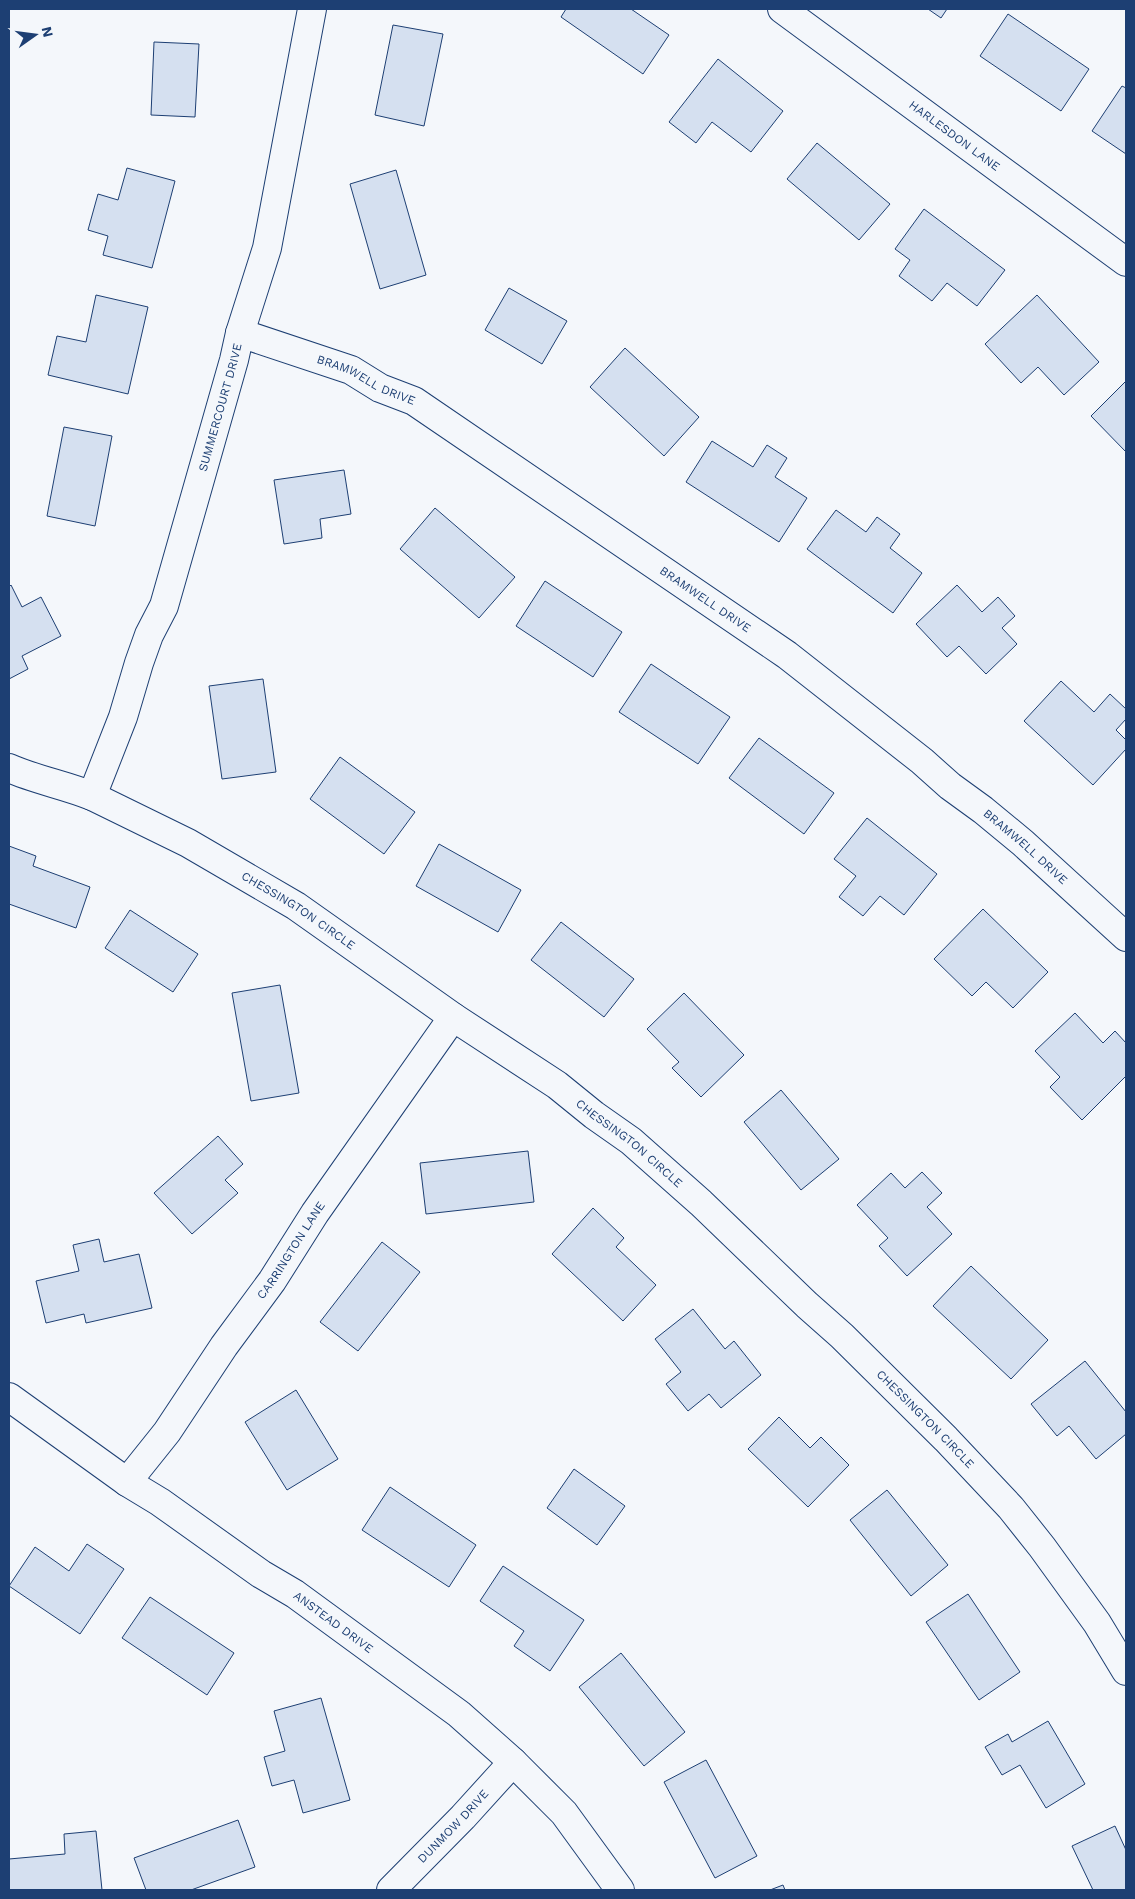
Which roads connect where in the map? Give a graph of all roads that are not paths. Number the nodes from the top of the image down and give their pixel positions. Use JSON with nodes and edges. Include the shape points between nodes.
{"nodes":[{"id":1,"x":312,"y":9,"type":"edge"},
{"id":2,"x":782,"y":9,"type":"edge"},
{"id":3,"x":1126,"y":262,"type":"edge"},
{"id":4,"x":240,"y":333,"type":"junction"},
{"id":5,"x":9,"y":768,"type":"edge"},
{"id":6,"x":92,"y":796,"type":"junction"},
{"id":7,"x":1126,"y":937,"type":"edge"},
{"id":8,"x":453,"y":1017,"type":"junction"},
{"id":9,"x":9,"y":1397,"type":"edge"},
{"id":10,"x":127,"y":1482,"type":"junction"},
{"id":11,"x":1126,"y":1671,"type":"edge"},
{"id":12,"x":513,"y":1762,"type":"junction"},
{"id":13,"x":391,"y":1890,"type":"edge"},
{"id":14,"x":620,"y":1890,"type":"edge"}],
"edges":[{"from":1,"to":4,"type":"street","name":"SUMMERCOURT DRIVE","via":[[267,248]]},
{"from":2,"to":3,"type":"street","name":"HARLESDON LANE"},
{"from":4,"to":6,"type":"street","name":"SUMMERCOURT DRIVE","via":[[164,606],[149,635],[123,717]]},
{"from":4,"to":7,"type":"street","name":"BRAMWELL DRIVE","via":[[351,370],[380,388],[414,401],[463,434],[787,655],[984,810]]},
{"from":5,"to":6,"type":"street","name":"CHESSINGTON CIRCLE"},
{"from":6,"to":8,"type":"street","name":"CHESSINGTON CIRCLE","via":[[188,843],[296,906]]},
{"from":8,"to":10,"type":"street","name":"CARRINGTON LANE","via":[[167,1432]]},
{"from":8,"to":11,"type":"street","name":"CHESSINGTON CIRCLE","via":[[557,1085],[630,1141],[842,1336],[1011,1508],[1097,1623]]},
{"from":9,"to":10,"type":"street","name":"ANSTEAD DRIVE"},
{"from":10,"to":12,"type":"street","name":"ANSTEAD DRIVE","via":[[362,1642],[459,1714]]},
{"from":12,"to":13,"type":"street","name":"DUNMOW DRIVE"},
{"from":12,"to":14,"type":"street","name":"ANSTEAD DRIVE","via":[[564,1813]]}]}
